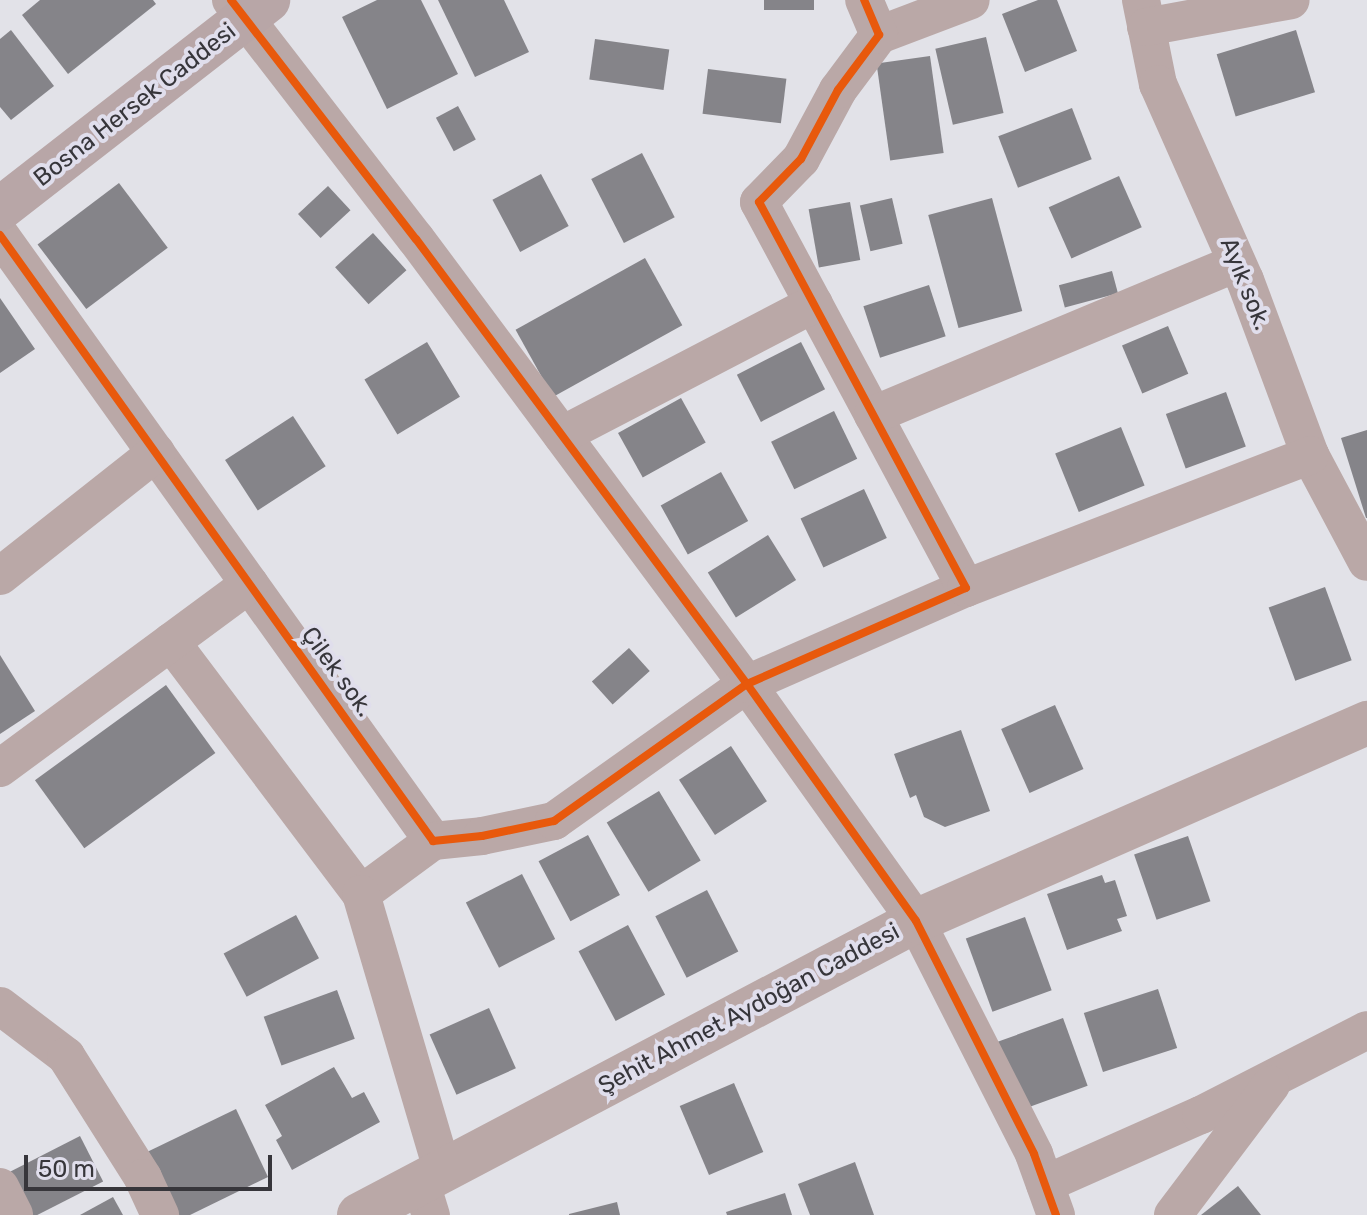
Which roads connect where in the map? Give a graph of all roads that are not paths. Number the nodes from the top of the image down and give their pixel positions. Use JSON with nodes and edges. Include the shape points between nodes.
{"nodes":[{"id":1,"x":864,"y":0,"type":"edge"},
{"id":2,"x":971,"y":0,"type":"edge"},
{"id":3,"x":1291,"y":0,"type":"edge"},
{"id":4,"x":248,"y":6,"type":"edge"},
{"id":5,"x":1144,"y":14,"type":"edge"},
{"id":6,"x":879,"y":35,"type":"junction"},
{"id":7,"x":0,"y":209,"type":"edge"},
{"id":8,"x":0,"y":235,"type":"edge"},
{"id":9,"x":1237,"y":263,"type":"junction"},
{"id":10,"x":814,"y":304,"type":"junction"},
{"id":11,"x":873,"y":415,"type":"junction"},
{"id":12,"x":562,"y":435,"type":"junction"},
{"id":13,"x":156,"y":453,"type":"junction"},
{"id":14,"x":1310,"y":455,"type":"junction"},
{"id":15,"x":1367,"y":562,"type":"edge"},
{"id":16,"x":0,"y":576,"type":"edge"},
{"id":17,"x":250,"y":584,"type":"junction"},
{"id":18,"x":966,"y":588,"type":"junction"},
{"id":19,"x":171,"y":642,"type":"junction"},
{"id":20,"x":747,"y":684,"type":"junction"},
{"id":21,"x":1367,"y":723,"type":"edge"},
{"id":22,"x":0,"y":768,"type":"edge"},
{"id":23,"x":433,"y":841,"type":"junction"},
{"id":24,"x":361,"y":894,"type":"junction"},
{"id":25,"x":916,"y":921,"type":"junction"},
{"id":26,"x":0,"y":1006,"type":"edge"},
{"id":27,"x":1367,"y":1030,"type":"edge"},
{"id":28,"x":1278,"y":1076,"type":"junction"},
{"id":29,"x":0,"y":1187,"type":"edge"},
{"id":30,"x":432,"y":1190,"type":"edge"},
{"id":31,"x":1050,"y":1200,"type":"edge"},
{"id":32,"x":14,"y":1215,"type":"edge"},
{"id":33,"x":160,"y":1215,"type":"edge"},
{"id":34,"x":359,"y":1215,"type":"edge"},
{"id":35,"x":1173,"y":1215,"type":"edge"}],
"edges":[{"from":1,"to":6,"type":"street"},
{"from":2,"to":6,"type":"street"},
{"from":3,"to":5,"type":"street"},
{"from":4,"to":7,"type":"main road","name":"Bosna Hersek Caddesi"},
{"from":4,"to":12,"type":"street"},
{"from":5,"to":9,"type":"street","name":"Ayık sok.","via":[[1158,84]]},
{"from":6,"to":10,"type":"street","via":[[838,90],[801,159],[759,202]]},
{"from":8,"to":13,"type":"street","name":"Çilek sok."},
{"from":9,"to":11,"type":"street"},
{"from":9,"to":14,"type":"street","name":"Ayık sok."},
{"from":10,"to":11,"type":"street"},
{"from":10,"to":12,"type":"street"},
{"from":11,"to":18,"type":"street"},
{"from":12,"to":20,"type":"street"},
{"from":13,"to":16,"type":"street"},
{"from":13,"to":17,"type":"street","name":"Çilek sok."},
{"from":14,"to":15,"type":"street","name":"Ayık sok."},
{"from":14,"to":18,"type":"street"},
{"from":17,"to":19,"type":"street"},
{"from":17,"to":23,"type":"street","name":"Çilek sok."},
{"from":18,"to":20,"type":"street"},
{"from":19,"to":22,"type":"street"},
{"from":19,"to":24,"type":"street"},
{"from":20,"to":23,"type":"street","via":[[554,821]]},
{"from":20,"to":25,"type":"street"},
{"from":21,"to":25,"type":"street","name":"Şehit Ahmet Aydoğan Caddesi"},
{"from":23,"to":24,"type":"street"},
{"from":24,"to":30,"type":"street"},
{"from":25,"to":30,"type":"street","name":"Şehit Ahmet Aydoğan Caddesi"},
{"from":25,"to":31,"type":"street","via":[[1034,1154]]},
{"from":26,"to":33,"type":"street","via":[[66,1056],[143,1178]]},
{"from":27,"to":28,"type":"street"},
{"from":28,"to":31,"type":"street"},
{"from":28,"to":35,"type":"street"},
{"from":29,"to":32,"type":"street"},
{"from":30,"to":34,"type":"street","name":"Şehit Ahmet Aydoğan Caddesi"}]}
